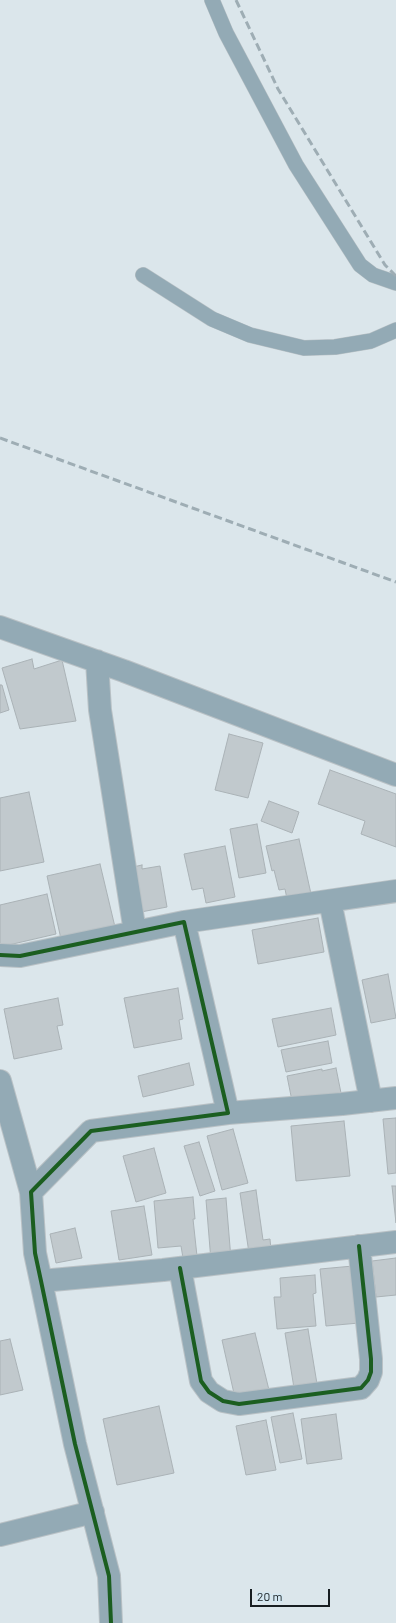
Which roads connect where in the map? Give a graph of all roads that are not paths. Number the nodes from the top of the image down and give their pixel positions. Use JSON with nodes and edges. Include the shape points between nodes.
{"nodes":[{"id":1,"x":212,"y":0,"type":"edge"},
{"id":2,"x":143,"y":275,"type":"dead end"},
{"id":3,"x":396,"y":283,"type":"edge"},
{"id":4,"x":396,"y":330,"type":"edge"},
{"id":5,"x":0,"y":627,"type":"edge"},
{"id":6,"x":97,"y":662,"type":"junction"},
{"id":7,"x":396,"y":775,"type":"edge"},
{"id":8,"x":396,"y":891,"type":"edge"},
{"id":9,"x":330,"y":901,"type":"junction"},
{"id":10,"x":184,"y":922,"type":"junction"},
{"id":11,"x":135,"y":932,"type":"junction"},
{"id":12,"x":0,"y":955,"type":"edge"},
{"id":13,"x":0,"y":1081,"type":"edge"},
{"id":14,"x":396,"y":1098,"type":"edge"},
{"id":15,"x":371,"y":1101,"type":"junction"},
{"id":16,"x":228,"y":1113,"type":"junction"},
{"id":17,"x":31,"y":1192,"type":"junction"},
{"id":18,"x":396,"y":1242,"type":"edge"},
{"id":19,"x":359,"y":1246,"type":"junction"},
{"id":20,"x":180,"y":1268,"type":"junction"},
{"id":21,"x":41,"y":1280,"type":"junction"},
{"id":22,"x":93,"y":1512,"type":"junction"},
{"id":23,"x":0,"y":1535,"type":"edge"},
{"id":24,"x":111,"y":1623,"type":"edge"}],
"edges":[{"from":1,"to":3,"type":"lane","via":[[226,33],[296,165],[360,265],[373,275]]},
{"from":2,"to":4,"type":"lane","via":[[212,319],[250,335],[304,348],[371,342]]},
{"from":5,"to":6,"type":"street"},
{"from":6,"to":7,"type":"street"},
{"from":6,"to":11,"type":"street","via":[[100,710]]},
{"from":8,"to":9,"type":"street"},
{"from":9,"to":10,"type":"street"},
{"from":9,"to":15,"type":"street"},
{"from":10,"to":11,"type":"street"},
{"from":10,"to":16,"type":"street"},
{"from":11,"to":12,"type":"street","via":[[20,956]]},
{"from":13,"to":17,"type":"street"},
{"from":14,"to":15,"type":"street"},
{"from":15,"to":16,"type":"street"},
{"from":16,"to":17,"type":"street","via":[[91,1131]]},
{"from":17,"to":21,"type":"street","via":[[35,1253]]},
{"from":18,"to":19,"type":"street"},
{"from":19,"to":20,"type":"street"},
{"from":19,"to":20,"type":"street","via":[[371,1359],[368,1380],[361,1388],[238,1404],[223,1401],[209,1392],[201,1381]]},
{"from":20,"to":21,"type":"street"},
{"from":21,"to":22,"type":"street","via":[[75,1444]]},
{"from":22,"to":23,"type":"street"},
{"from":22,"to":24,"type":"street","via":[[109,1576]]}]}
